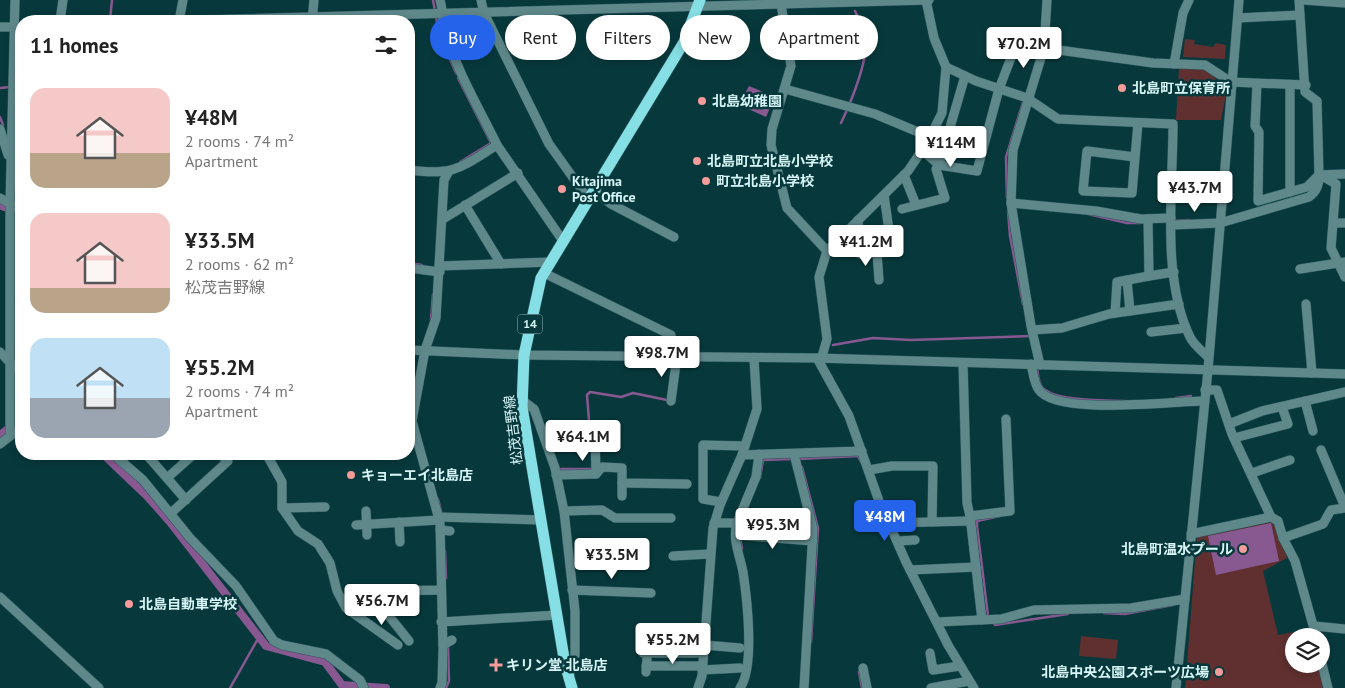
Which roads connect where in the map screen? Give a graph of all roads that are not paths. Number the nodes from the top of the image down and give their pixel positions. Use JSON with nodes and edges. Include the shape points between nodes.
{"nodes":[{"id":1,"x":16,"y":0,"type":"edge"},
{"id":2,"x":63,"y":0,"type":"edge"},
{"id":3,"x":183,"y":0,"type":"edge"},
{"id":4,"x":314,"y":0,"type":"edge"},
{"id":5,"x":440,"y":0,"type":"edge"},
{"id":6,"x":481,"y":0,"type":"edge"},
{"id":7,"x":928,"y":0,"type":"edge"},
{"id":8,"x":1046,"y":0,"type":"edge"},
{"id":9,"x":1189,"y":0,"type":"edge"},
{"id":10,"x":1239,"y":0,"type":"edge"},
{"id":11,"x":1299,"y":0,"type":"edge"},
{"id":12,"x":1304,"y":0,"type":"edge"},
{"id":13,"x":839,"y":1,"type":"edge"},
{"id":14,"x":696,"y":3,"type":"edge"},
{"id":15,"x":1345,"y":3,"type":"edge"},
{"id":16,"x":781,"y":4,"type":"junction"},
{"id":17,"x":438,"y":13,"type":"junction"},
{"id":18,"x":484,"y":13,"type":"junction"},
{"id":19,"x":1300,"y":14,"type":"junction"},
{"id":20,"x":17,"y":15,"type":"edge"},
{"id":21,"x":61,"y":15,"type":"edge"},
{"id":22,"x":180,"y":15,"type":"edge"},
{"id":23,"x":312,"y":15,"type":"edge"},
{"id":24,"x":396,"y":15,"type":"edge"},
{"id":25,"x":1238,"y":18,"type":"junction"},
{"id":26,"x":0,"y":27,"type":"edge"},
{"id":27,"x":15,"y":27,"type":"edge"},
{"id":28,"x":1017,"y":42,"type":"dead end"},
{"id":29,"x":1044,"y":48,"type":"junction"},
{"id":30,"x":15,"y":63,"type":"edge"},
{"id":31,"x":1174,"y":64,"type":"junction"},
{"id":32,"x":946,"y":67,"type":"junction"},
{"id":33,"x":965,"y":76,"type":"junction"},
{"id":34,"x":1231,"y":82,"type":"junction"},
{"id":35,"x":1257,"y":84,"type":"junction"},
{"id":36,"x":1290,"y":85,"type":"junction"},
{"id":37,"x":1306,"y":85,"type":"junction"},
{"id":38,"x":784,"y":89,"type":"junction"},
{"id":39,"x":999,"y":89,"type":"junction"},
{"id":40,"x":1027,"y":98,"type":"junction"},
{"id":41,"x":1138,"y":123,"type":"junction"},
{"id":42,"x":0,"y":129,"type":"edge"},
{"id":43,"x":930,"y":137,"type":"junction"},
{"id":44,"x":497,"y":145,"type":"junction"},
{"id":45,"x":922,"y":150,"type":"junction"},
{"id":46,"x":1135,"y":157,"type":"junction"},
{"id":47,"x":940,"y":165,"type":"junction"},
{"id":48,"x":11,"y":168,"type":"junction"},
{"id":49,"x":415,"y":170,"type":"edge"},
{"id":50,"x":449,"y":171,"type":"junction"},
{"id":51,"x":518,"y":173,"type":"junction"},
{"id":52,"x":1345,"y":174,"type":"edge"},
{"id":53,"x":904,"y":175,"type":"junction"},
{"id":54,"x":1319,"y":175,"type":"junction"},
{"id":55,"x":1290,"y":192,"type":"junction"},
{"id":56,"x":591,"y":195,"type":"junction"},
{"id":57,"x":884,"y":196,"type":"junction"},
{"id":58,"x":0,"y":198,"type":"edge"},
{"id":59,"x":1011,"y":203,"type":"junction"},
{"id":60,"x":10,"y":204,"type":"junction"},
{"id":61,"x":465,"y":205,"type":"junction"},
{"id":62,"x":916,"y":205,"type":"junction"},
{"id":63,"x":15,"y":207,"type":"edge"},
{"id":64,"x":902,"y":209,"type":"dead end"},
{"id":65,"x":443,"y":219,"type":"junction"},
{"id":66,"x":858,"y":220,"type":"junction"},
{"id":67,"x":1171,"y":221,"type":"junction"},
{"id":68,"x":1148,"y":222,"type":"junction"},
{"id":69,"x":1220,"y":223,"type":"junction"},
{"id":70,"x":1335,"y":223,"type":"junction"},
{"id":71,"x":1345,"y":223,"type":"edge"},
{"id":72,"x":674,"y":236,"type":"dead end"},
{"id":73,"x":563,"y":241,"type":"junction"},
{"id":74,"x":827,"y":251,"type":"junction"},
{"id":75,"x":877,"y":253,"type":"junction"},
{"id":76,"x":550,"y":262,"type":"junction"},
{"id":77,"x":1342,"y":262,"type":"edge"},
{"id":78,"x":501,"y":264,"type":"junction"},
{"id":79,"x":415,"y":268,"type":"edge"},
{"id":80,"x":437,"y":270,"type":"junction"},
{"id":81,"x":1300,"y":270,"type":"dead end"},
{"id":82,"x":1174,"y":272,"type":"junction"},
{"id":83,"x":544,"y":273,"type":"junction"},
{"id":84,"x":1149,"y":276,"type":"junction"},
{"id":85,"x":1345,"y":277,"type":"edge"},
{"id":86,"x":879,"y":280,"type":"dead end"},
{"id":87,"x":1127,"y":280,"type":"junction"},
{"id":88,"x":1179,"y":304,"type":"junction"},
{"id":89,"x":1306,"y":304,"type":"dead end"},
{"id":90,"x":1130,"y":311,"type":"junction"},
{"id":91,"x":1115,"y":314,"type":"junction"},
{"id":92,"x":1186,"y":328,"type":"junction"},
{"id":93,"x":1032,"y":330,"type":"junction"},
{"id":94,"x":1151,"y":332,"type":"dead end"},
{"id":95,"x":415,"y":350,"type":"edge"},
{"id":96,"x":426,"y":350,"type":"junction"},
{"id":97,"x":0,"y":352,"type":"edge"},
{"id":98,"x":524,"y":355,"type":"junction"},
{"id":99,"x":674,"y":356,"type":"junction"},
{"id":100,"x":1208,"y":357,"type":"junction"},
{"id":101,"x":754,"y":359,"type":"junction"},
{"id":102,"x":819,"y":359,"type":"junction"},
{"id":103,"x":11,"y":363,"type":"junction"},
{"id":104,"x":963,"y":363,"type":"junction"},
{"id":105,"x":1035,"y":364,"type":"junction"},
{"id":106,"x":15,"y":367,"type":"edge"},
{"id":107,"x":1208,"y":370,"type":"junction"},
{"id":108,"x":1312,"y":373,"type":"junction"},
{"id":109,"x":1345,"y":374,"type":"edge"},
{"id":110,"x":1206,"y":390,"type":"junction"},
{"id":111,"x":1345,"y":392,"type":"edge"},
{"id":112,"x":522,"y":400,"type":"junction"},
{"id":113,"x":672,"y":401,"type":"dead end"},
{"id":114,"x":1204,"y":401,"type":"junction"},
{"id":115,"x":1305,"y":401,"type":"junction"},
{"id":116,"x":415,"y":406,"type":"edge"},
{"id":117,"x":1282,"y":407,"type":"junction"},
{"id":118,"x":1006,"y":419,"type":"dead end"},
{"id":119,"x":1229,"y":424,"type":"junction"},
{"id":120,"x":415,"y":431,"type":"edge"},
{"id":121,"x":1313,"y":431,"type":"dead end"},
{"id":122,"x":15,"y":432,"type":"edge"},
{"id":123,"x":595,"y":434,"type":"dead end"},
{"id":124,"x":10,"y":436,"type":"junction"},
{"id":125,"x":1234,"y":438,"type":"junction"},
{"id":126,"x":0,"y":444,"type":"edge"},
{"id":127,"x":743,"y":450,"type":"junction"},
{"id":128,"x":862,"y":450,"type":"junction"},
{"id":129,"x":1321,"y":450,"type":"dead end"},
{"id":130,"x":759,"y":454,"type":"junction"},
{"id":131,"x":794,"y":454,"type":"junction"},
{"id":132,"x":121,"y":460,"type":"edge"},
{"id":133,"x":151,"y":460,"type":"edge"},
{"id":134,"x":187,"y":460,"type":"edge"},
{"id":135,"x":227,"y":460,"type":"edge"},
{"id":136,"x":270,"y":460,"type":"edge"},
{"id":137,"x":1290,"y":460,"type":"dead end"},
{"id":138,"x":868,"y":470,"type":"junction"},
{"id":139,"x":596,"y":474,"type":"junction"},
{"id":140,"x":1252,"y":474,"type":"junction"},
{"id":141,"x":556,"y":476,"type":"junction"},
{"id":142,"x":167,"y":478,"type":"junction"},
{"id":143,"x":622,"y":483,"type":"junction"},
{"id":144,"x":687,"y":484,"type":"dead end"},
{"id":145,"x":622,"y":496,"type":"dead end"},
{"id":146,"x":186,"y":500,"type":"junction"},
{"id":147,"x":721,"y":502,"type":"junction"},
{"id":148,"x":325,"y":507,"type":"dead end"},
{"id":149,"x":1345,"y":507,"type":"edge"},
{"id":150,"x":282,"y":508,"type":"junction"},
{"id":151,"x":564,"y":511,"type":"junction"},
{"id":152,"x":366,"y":512,"type":"dead end"},
{"id":153,"x":171,"y":513,"type":"junction"},
{"id":154,"x":441,"y":518,"type":"junction"},
{"id":155,"x":671,"y":518,"type":"dead end"},
{"id":156,"x":1272,"y":518,"type":"junction"},
{"id":157,"x":970,"y":519,"type":"junction"},
{"id":158,"x":541,"y":520,"type":"junction"},
{"id":159,"x":399,"y":522,"type":"junction"},
{"id":160,"x":932,"y":522,"type":"junction"},
{"id":161,"x":714,"y":523,"type":"junction"},
{"id":162,"x":737,"y":523,"type":"junction"},
{"id":163,"x":889,"y":523,"type":"junction"},
{"id":164,"x":356,"y":524,"type":"dead end"},
{"id":165,"x":366,"y":524,"type":"junction"},
{"id":166,"x":440,"y":530,"type":"junction"},
{"id":167,"x":450,"y":531,"type":"dead end"},
{"id":168,"x":1191,"y":534,"type":"junction"},
{"id":169,"x":367,"y":535,"type":"dead end"},
{"id":170,"x":736,"y":535,"type":"junction"},
{"id":171,"x":1283,"y":538,"type":"junction"},
{"id":172,"x":915,"y":540,"type":"dead end"},
{"id":173,"x":812,"y":541,"type":"junction"},
{"id":174,"x":897,"y":541,"type":"junction"},
{"id":175,"x":400,"y":542,"type":"dead end"},
{"id":176,"x":710,"y":554,"type":"junction"},
{"id":177,"x":673,"y":556,"type":"dead end"},
{"id":178,"x":976,"y":568,"type":"junction"},
{"id":179,"x":910,"y":570,"type":"junction"},
{"id":180,"x":440,"y":590,"type":"junction"},
{"id":181,"x":572,"y":590,"type":"junction"},
{"id":182,"x":651,"y":594,"type":"dead end"},
{"id":183,"x":0,"y":597,"type":"edge"},
{"id":184,"x":1185,"y":599,"type":"junction"},
{"id":185,"x":557,"y":615,"type":"junction"},
{"id":186,"x":982,"y":620,"type":"junction"},
{"id":187,"x":446,"y":621,"type":"junction"},
{"id":188,"x":937,"y":622,"type":"junction"},
{"id":189,"x":1314,"y":626,"type":"joint"},
{"id":190,"x":1345,"y":629,"type":"edge"},
{"id":191,"x":452,"y":640,"type":"dead end"},
{"id":192,"x":409,"y":641,"type":"dead end"},
{"id":193,"x":398,"y":645,"type":"dead end"},
{"id":194,"x":443,"y":646,"type":"junction"},
{"id":195,"x":740,"y":648,"type":"dead end"},
{"id":196,"x":704,"y":649,"type":"junction"},
{"id":197,"x":930,"y":653,"type":"dead end"},
{"id":198,"x":960,"y":666,"type":"junction"},
{"id":199,"x":702,"y":668,"type":"junction"},
{"id":200,"x":740,"y":668,"type":"dead end"},
{"id":201,"x":863,"y":668,"type":"dead end"},
{"id":202,"x":1324,"y":673,"type":"edge"},
{"id":203,"x":570,"y":683,"type":"edge"},
{"id":204,"x":972,"y":684,"type":"edge"},
{"id":205,"x":99,"y":688,"type":"edge"},
{"id":206,"x":364,"y":688,"type":"edge"},
{"id":207,"x":440,"y":688,"type":"edge"},
{"id":208,"x":698,"y":688,"type":"edge"},
{"id":209,"x":740,"y":688,"type":"edge"},
{"id":210,"x":804,"y":688,"type":"edge"},
{"id":211,"x":867,"y":688,"type":"edge"},
{"id":212,"x":931,"y":688,"type":"edge"},
{"id":213,"x":1176,"y":688,"type":"edge"},
{"id":214,"x":1328,"y":688,"type":"edge"}],
"edges":[{"from":1,"to":20,"type":"street"},
{"from":2,"to":21,"type":"street"},
{"from":3,"to":22,"type":"street"},
{"from":4,"to":23,"type":"street"},
{"from":5,"to":17,"type":"street"},
{"from":6,"to":18,"type":"street"},
{"from":7,"to":13,"type":"street"},
{"from":7,"to":32,"type":"street","via":[[934,38]]},
{"from":8,"to":29,"type":"street"},
{"from":9,"to":31,"type":"street"},
{"from":10,"to":25,"type":"street"},
{"from":11,"to":19,"type":"street"},
{"from":12,"to":15,"type":"street"},
{"from":13,"to":16,"type":"street"},
{"from":14,"to":16,"type":"street"},
{"from":14,"to":18,"type":"street"},
{"from":14,"to":56,"type":"main road","name":"松茂吉野線","number":"14","via":[[684,42]]},
{"from":16,"to":38,"type":"street","via":[[790,66]]},
{"from":17,"to":18,"type":"street"},
{"from":17,"to":24,"type":"street"},
{"from":17,"to":44,"type":"street"},
{"from":18,"to":56,"type":"street","via":[[550,144]]},
{"from":19,"to":25,"type":"street"},
{"from":19,"to":37,"type":"street"},
{"from":25,"to":34,"type":"street"},
{"from":26,"to":27,"type":"street"},
{"from":28,"to":39,"type":"street"},
{"from":29,"to":31,"type":"street"},
{"from":29,"to":40,"type":"street"},
{"from":30,"to":48,"type":"street"},
{"from":31,"to":34,"type":"street","via":[[1205,65]]},
{"from":32,"to":33,"type":"street"},
{"from":32,"to":43,"type":"street","via":[[942,113]]},
{"from":33,"to":39,"type":"street"},
{"from":33,"to":47,"type":"street"},
{"from":34,"to":35,"type":"street"},
{"from":34,"to":69,"type":"street"},
{"from":35,"to":36,"type":"street"},
{"from":35,"to":55,"type":"street","via":[[1258,201]]},
{"from":36,"to":37,"type":"street"},
{"from":36,"to":55,"type":"street"},
{"from":37,"to":54,"type":"street","via":[[1305,92],[1317,101]]},
{"from":38,"to":43,"type":"street","via":[[875,114]]},
{"from":38,"to":74,"type":"street","via":[[772,129],[771,145],[783,201]]},
{"from":39,"to":40,"type":"street"},
{"from":39,"to":47,"type":"street","via":[[977,171]]},
{"from":40,"to":41,"type":"street","via":[[1066,121]]},
{"from":40,"to":59,"type":"street","via":[[1013,150]]},
{"from":41,"to":46,"type":"street"},
{"from":41,"to":67,"type":"street","via":[[1173,124]]},
{"from":42,"to":48,"type":"street"},
{"from":43,"to":45,"type":"street"},
{"from":44,"to":50,"type":"street"},
{"from":44,"to":51,"type":"street"},
{"from":45,"to":47,"type":"street"},
{"from":45,"to":53,"type":"street"},
{"from":46,"to":46,"type":"street","via":[[1132,193],[1083,191],[1087,151]]},
{"from":47,"to":62,"type":"street","via":[[936,168],[945,198]]},
{"from":48,"to":60,"type":"street"},
{"from":49,"to":50,"type":"street"},
{"from":50,"to":65,"type":"street","via":[[444,180]]},
{"from":51,"to":61,"type":"street"},
{"from":51,"to":73,"type":"street"},
{"from":52,"to":54,"type":"street"},
{"from":53,"to":57,"type":"street"},
{"from":53,"to":62,"type":"street"},
{"from":54,"to":55,"type":"street","via":[[1307,187]]},
{"from":54,"to":69,"type":"street","via":[[1319,185],[1309,198]]},
{"from":54,"to":70,"type":"street","via":[[1336,184]]},
{"from":56,"to":72,"type":"street"},
{"from":56,"to":73,"type":"main road","name":"松茂吉野線","number":"14"},
{"from":57,"to":66,"type":"street"},
{"from":57,"to":75,"type":"street","via":[[892,252]]},
{"from":58,"to":60,"type":"street"},
{"from":59,"to":68,"type":"street"},
{"from":59,"to":93,"type":"street"},
{"from":60,"to":63,"type":"street"},
{"from":60,"to":103,"type":"street"},
{"from":61,"to":65,"type":"street"},
{"from":61,"to":78,"type":"street"},
{"from":62,"to":64,"type":"street"},
{"from":65,"to":80,"type":"street"},
{"from":66,"to":74,"type":"street"},
{"from":66,"to":75,"type":"street","via":[[860,254]]},
{"from":67,"to":68,"type":"street"},
{"from":67,"to":69,"type":"street"},
{"from":67,"to":82,"type":"street"},
{"from":68,"to":84,"type":"street"},
{"from":69,"to":100,"type":"street"},
{"from":70,"to":71,"type":"street"},
{"from":70,"to":77,"type":"street","via":[[1331,248]]},
{"from":73,"to":76,"type":"main road","name":"松茂吉野線","number":"14"},
{"from":74,"to":102,"type":"street","via":[[819,276],[827,339]]},
{"from":75,"to":86,"type":"street"},
{"from":76,"to":78,"type":"street"},
{"from":76,"to":83,"type":"main road","name":"松茂吉野線","number":"14"},
{"from":77,"to":81,"type":"street"},
{"from":77,"to":85,"type":"street"},
{"from":78,"to":80,"type":"street"},
{"from":79,"to":80,"type":"street"},
{"from":80,"to":96,"type":"street","via":[[436,318]]},
{"from":82,"to":84,"type":"street"},
{"from":82,"to":88,"type":"street"},
{"from":83,"to":98,"type":"main road","name":"松茂吉野線","number":"14"},
{"from":83,"to":99,"type":"street","via":[[671,335]]},
{"from":84,"to":87,"type":"street"},
{"from":87,"to":90,"type":"street"},
{"from":87,"to":91,"type":"street","via":[[1117,282]]},
{"from":88,"to":90,"type":"street"},
{"from":88,"to":92,"type":"street"},
{"from":89,"to":108,"type":"street"},
{"from":90,"to":91,"type":"street"},
{"from":91,"to":93,"type":"street","via":[[1062,328]]},
{"from":92,"to":94,"type":"street"},
{"from":92,"to":100,"type":"street","via":[[1190,339]]},
{"from":93,"to":105,"type":"street"},
{"from":95,"to":96,"type":"street"},
{"from":96,"to":98,"type":"street"},
{"from":96,"to":116,"type":"street"},
{"from":97,"to":103,"type":"street"},
{"from":98,"to":99,"type":"street"},
{"from":98,"to":112,"type":"main road","name":"松茂吉野線","number":"14"},
{"from":99,"to":101,"type":"street"},
{"from":99,"to":113,"type":"street"},
{"from":100,"to":107,"type":"street"},
{"from":101,"to":102,"type":"street"},
{"from":101,"to":127,"type":"street","via":[[757,409]]},
{"from":102,"to":104,"type":"street"},
{"from":102,"to":128,"type":"street","via":[[849,416]]},
{"from":103,"to":106,"type":"street"},
{"from":103,"to":124,"type":"street"},
{"from":104,"to":105,"type":"street"},
{"from":104,"to":157,"type":"street"},
{"from":105,"to":107,"type":"street"},
{"from":105,"to":114,"type":"street","via":[[1038,390],[1048,398],[1063,402],[1104,405]]},
{"from":107,"to":108,"type":"street"},
{"from":107,"to":110,"type":"street"},
{"from":108,"to":109,"type":"street"},
{"from":110,"to":114,"type":"street"},
{"from":110,"to":119,"type":"street","via":[[1217,390]]},
{"from":111,"to":115,"type":"street"},
{"from":112,"to":141,"type":"street","via":[[534,409]]},
{"from":112,"to":158,"type":"main road","name":"松茂吉野線","number":"14"},
{"from":114,"to":168,"type":"street"},
{"from":115,"to":117,"type":"street"},
{"from":115,"to":121,"type":"street"},
{"from":117,"to":119,"type":"street"},
{"from":117,"to":125,"type":"street","via":[[1288,424]]},
{"from":118,"to":157,"type":"street","via":[[1010,511]]},
{"from":119,"to":125,"type":"street"},
{"from":120,"to":154,"type":"street"},
{"from":122,"to":124,"type":"street"},
{"from":123,"to":139,"type":"street"},
{"from":124,"to":126,"type":"street"},
{"from":125,"to":140,"type":"street"},
{"from":127,"to":130,"type":"street"},
{"from":127,"to":147,"type":"street"},
{"from":127,"to":147,"type":"street","via":[[703,445],[703,499]]},
{"from":128,"to":131,"type":"street"},
{"from":128,"to":138,"type":"street"},
{"from":129,"to":149,"type":"street"},
{"from":130,"to":131,"type":"street"},
{"from":130,"to":162,"type":"street","via":[[756,477]]},
{"from":131,"to":173,"type":"street","via":[[813,528]]},
{"from":132,"to":153,"type":"street"},
{"from":133,"to":142,"type":"street"},
{"from":134,"to":142,"type":"street"},
{"from":135,"to":146,"type":"street"},
{"from":136,"to":150,"type":"street","via":[[282,482]]},
{"from":137,"to":140,"type":"street"},
{"from":138,"to":160,"type":"street","via":[[892,466],[933,466]]},
{"from":138,"to":163,"type":"street"},
{"from":139,"to":141,"type":"street"},
{"from":139,"to":143,"type":"street","via":[[602,467],[622,468]]},
{"from":140,"to":156,"type":"street"},
{"from":141,"to":151,"type":"street"},
{"from":142,"to":146,"type":"street"},
{"from":143,"to":144,"type":"street"},
{"from":143,"to":145,"type":"street"},
{"from":146,"to":153,"type":"street"},
{"from":147,"to":161,"type":"street"},
{"from":148,"to":150,"type":"street"},
{"from":149,"to":171,"type":"street","via":[[1331,510],[1323,524]]},
{"from":150,"to":193,"type":"street","via":[[298,531],[318,544],[330,563],[336,591],[346,608]]},
{"from":151,"to":155,"type":"street","via":[[602,510],[615,518]]},
{"from":151,"to":181,"type":"street"},
{"from":152,"to":165,"type":"street"},
{"from":153,"to":206,"type":"street","via":[[236,586],[274,641],[282,646],[317,651],[333,658],[360,680]]},
{"from":154,"to":158,"type":"street"},
{"from":154,"to":159,"type":"street"},
{"from":154,"to":166,"type":"street"},
{"from":156,"to":168,"type":"street"},
{"from":156,"to":171,"type":"street","via":[[1278,521]]},
{"from":157,"to":160,"type":"street"},
{"from":157,"to":178,"type":"street"},
{"from":158,"to":185,"type":"main road","name":"松茂吉野線","number":"14"},
{"from":159,"to":165,"type":"street"},
{"from":159,"to":175,"type":"street"},
{"from":160,"to":163,"type":"street"},
{"from":161,"to":162,"type":"street"},
{"from":161,"to":176,"type":"street"},
{"from":162,"to":170,"type":"street"},
{"from":163,"to":174,"type":"street"},
{"from":164,"to":165,"type":"street"},
{"from":165,"to":169,"type":"street"},
{"from":166,"to":167,"type":"street"},
{"from":166,"to":180,"type":"street"},
{"from":168,"to":184,"type":"street"},
{"from":170,"to":173,"type":"street"},
{"from":170,"to":209,"type":"street","via":[[743,571],[748,663]]},
{"from":171,"to":189,"type":"street","via":[[1295,561]]},
{"from":172,"to":174,"type":"street"},
{"from":173,"to":210,"type":"street"},
{"from":174,"to":179,"type":"street"},
{"from":176,"to":177,"type":"street"},
{"from":176,"to":196,"type":"street"},
{"from":178,"to":179,"type":"street"},
{"from":178,"to":186,"type":"street"},
{"from":179,"to":188,"type":"street"},
{"from":180,"to":187,"type":"street"},
{"from":180,"to":192,"type":"street","via":[[369,597]]},
{"from":181,"to":182,"type":"street"},
{"from":181,"to":203,"type":"street","via":[[575,655]]},
{"from":183,"to":205,"type":"street"},
{"from":184,"to":186,"type":"street","via":[[1130,608],[1034,610],[1001,619]]},
{"from":184,"to":213,"type":"street"},
{"from":185,"to":187,"type":"street"},
{"from":185,"to":203,"type":"main road","name":"松茂吉野線","number":"14"},
{"from":186,"to":188,"type":"street"},
{"from":187,"to":194,"type":"street"},
{"from":188,"to":198,"type":"street"},
{"from":189,"to":190,"type":"street"},
{"from":191,"to":194,"type":"street"},
{"from":194,"to":207,"type":"street"},
{"from":195,"to":196,"type":"street"},
{"from":196,"to":199,"type":"street"},
{"from":196,"to":199,"type":"street","via":[[646,662]]},
{"from":197,"to":198,"type":"street","via":[[933,670]]},
{"from":198,"to":204,"type":"street"},
{"from":199,"to":200,"type":"street"},
{"from":199,"to":208,"type":"street"},
{"from":201,"to":211,"type":"street"},
{"from":202,"to":214,"type":"street"},
{"from":204,"to":212,"type":"street"}]}
